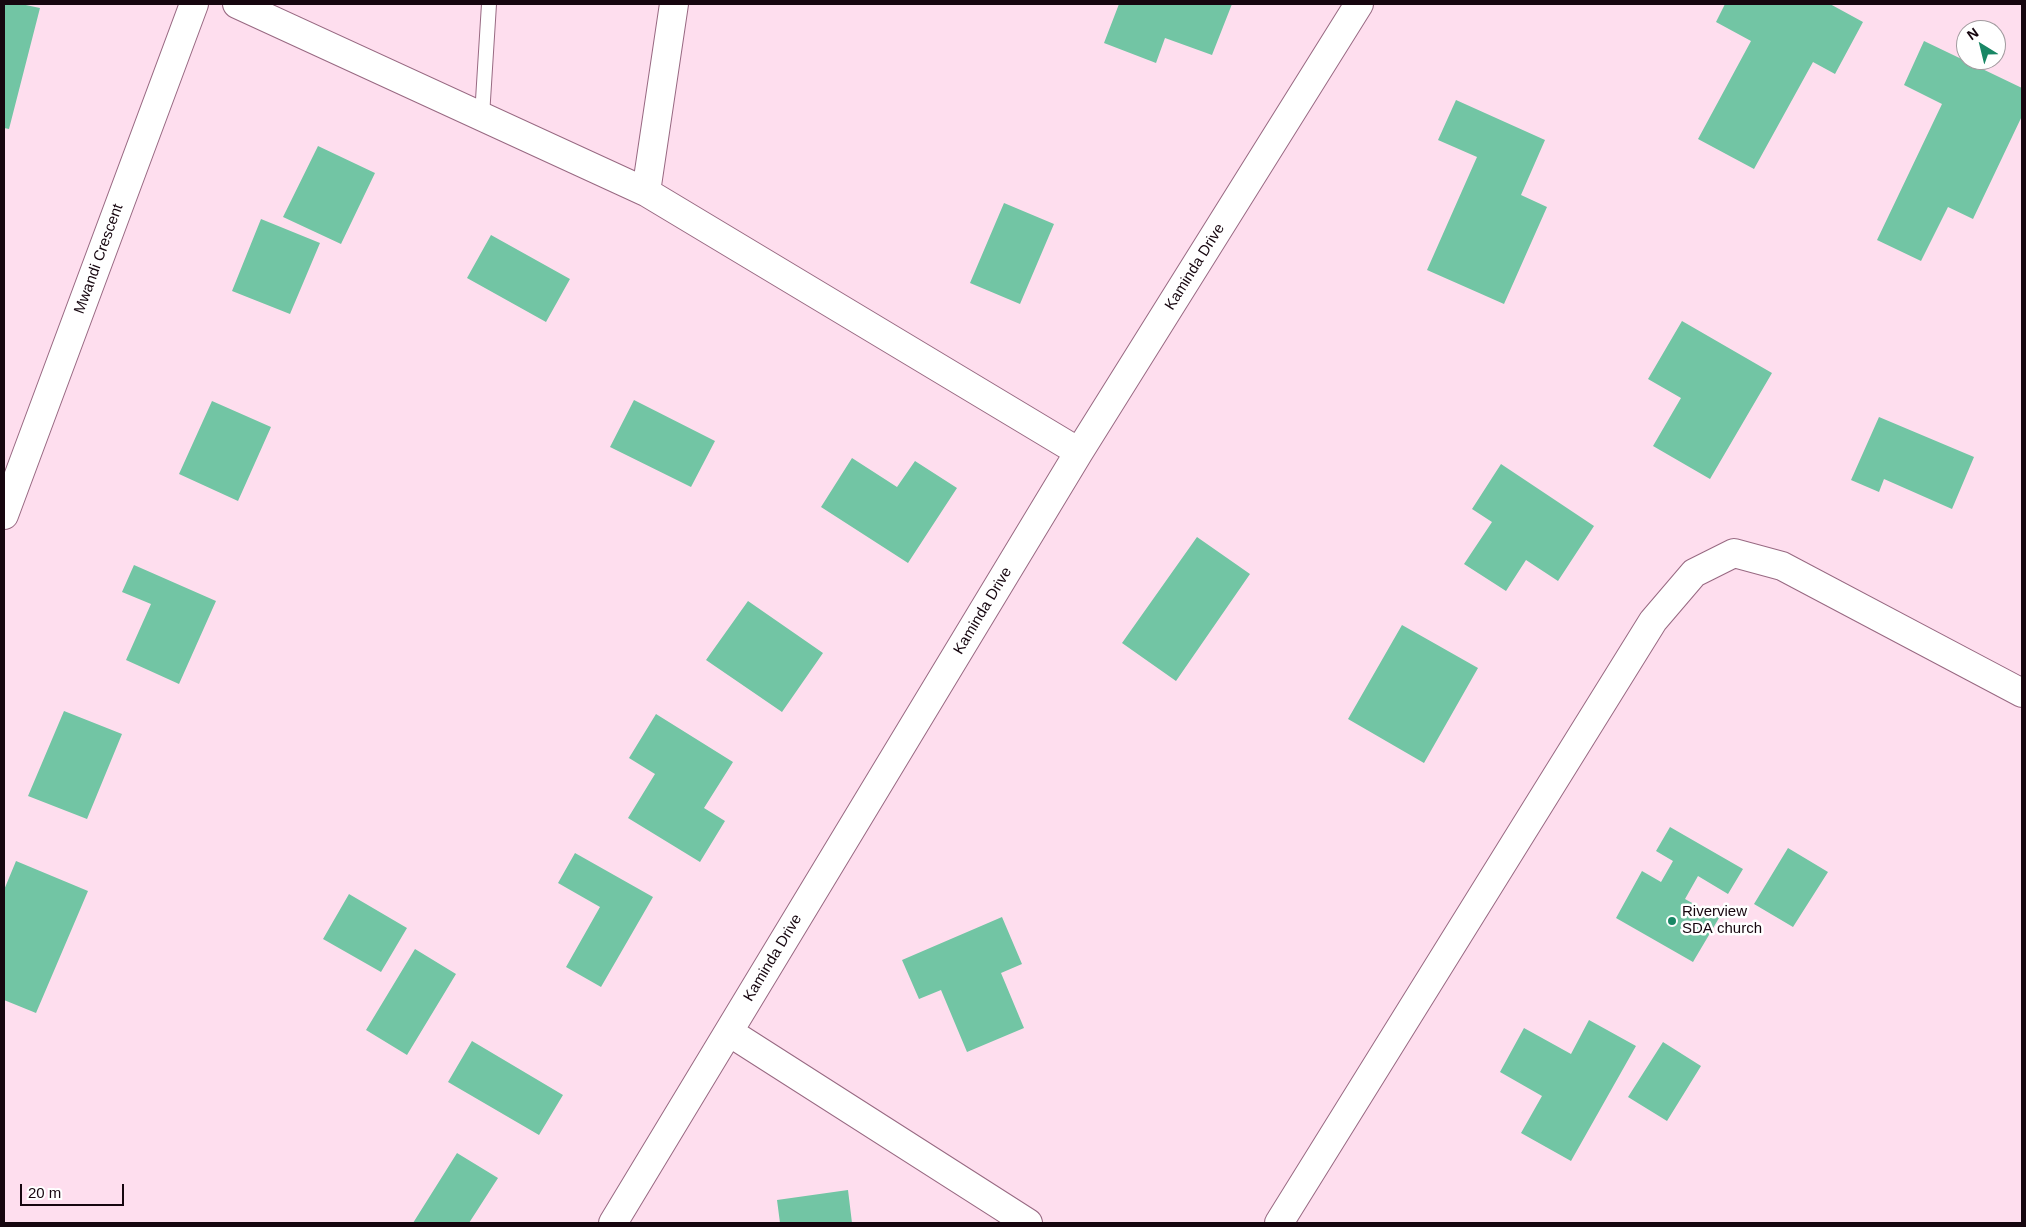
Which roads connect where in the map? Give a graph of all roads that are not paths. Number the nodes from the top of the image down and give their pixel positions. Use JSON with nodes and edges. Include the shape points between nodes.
{"nodes":[{"id":1,"x":194,"y":4,"type":"edge"},
{"id":2,"x":238,"y":4,"type":"edge"},
{"id":3,"x":489,"y":4,"type":"edge"},
{"id":4,"x":674,"y":4,"type":"edge"},
{"id":5,"x":1359,"y":4,"type":"edge"},
{"id":6,"x":482,"y":116,"type":"junction"},
{"id":7,"x":646,"y":192,"type":"junction"},
{"id":8,"x":1079,"y":452,"type":"junction"},
{"id":9,"x":4,"y":515,"type":"edge"},
{"id":10,"x":2022,"y":693,"type":"edge"},
{"id":11,"x":729,"y":1032,"type":"junction"},
{"id":12,"x":613,"y":1223,"type":"edge"},
{"id":13,"x":1028,"y":1223,"type":"edge"},
{"id":14,"x":1279,"y":1223,"type":"edge"}],
"edges":[{"from":1,"to":9,"type":"street","name":"Mwandi Crescent"},
{"from":2,"to":6,"type":"street"},
{"from":3,"to":6,"type":"lane"},
{"from":4,"to":7,"type":"street"},
{"from":5,"to":8,"type":"street","name":"Kaminda Drive"},
{"from":6,"to":7,"type":"street"},
{"from":7,"to":8,"type":"street"},
{"from":8,"to":11,"type":"street","name":"Kaminda Drive"},
{"from":10,"to":14,"type":"street","via":[[1782,566],[1734,553],[1694,573],[1653,621]]},
{"from":11,"to":12,"type":"street","name":"Kaminda Drive"},
{"from":11,"to":13,"type":"street"}]}
